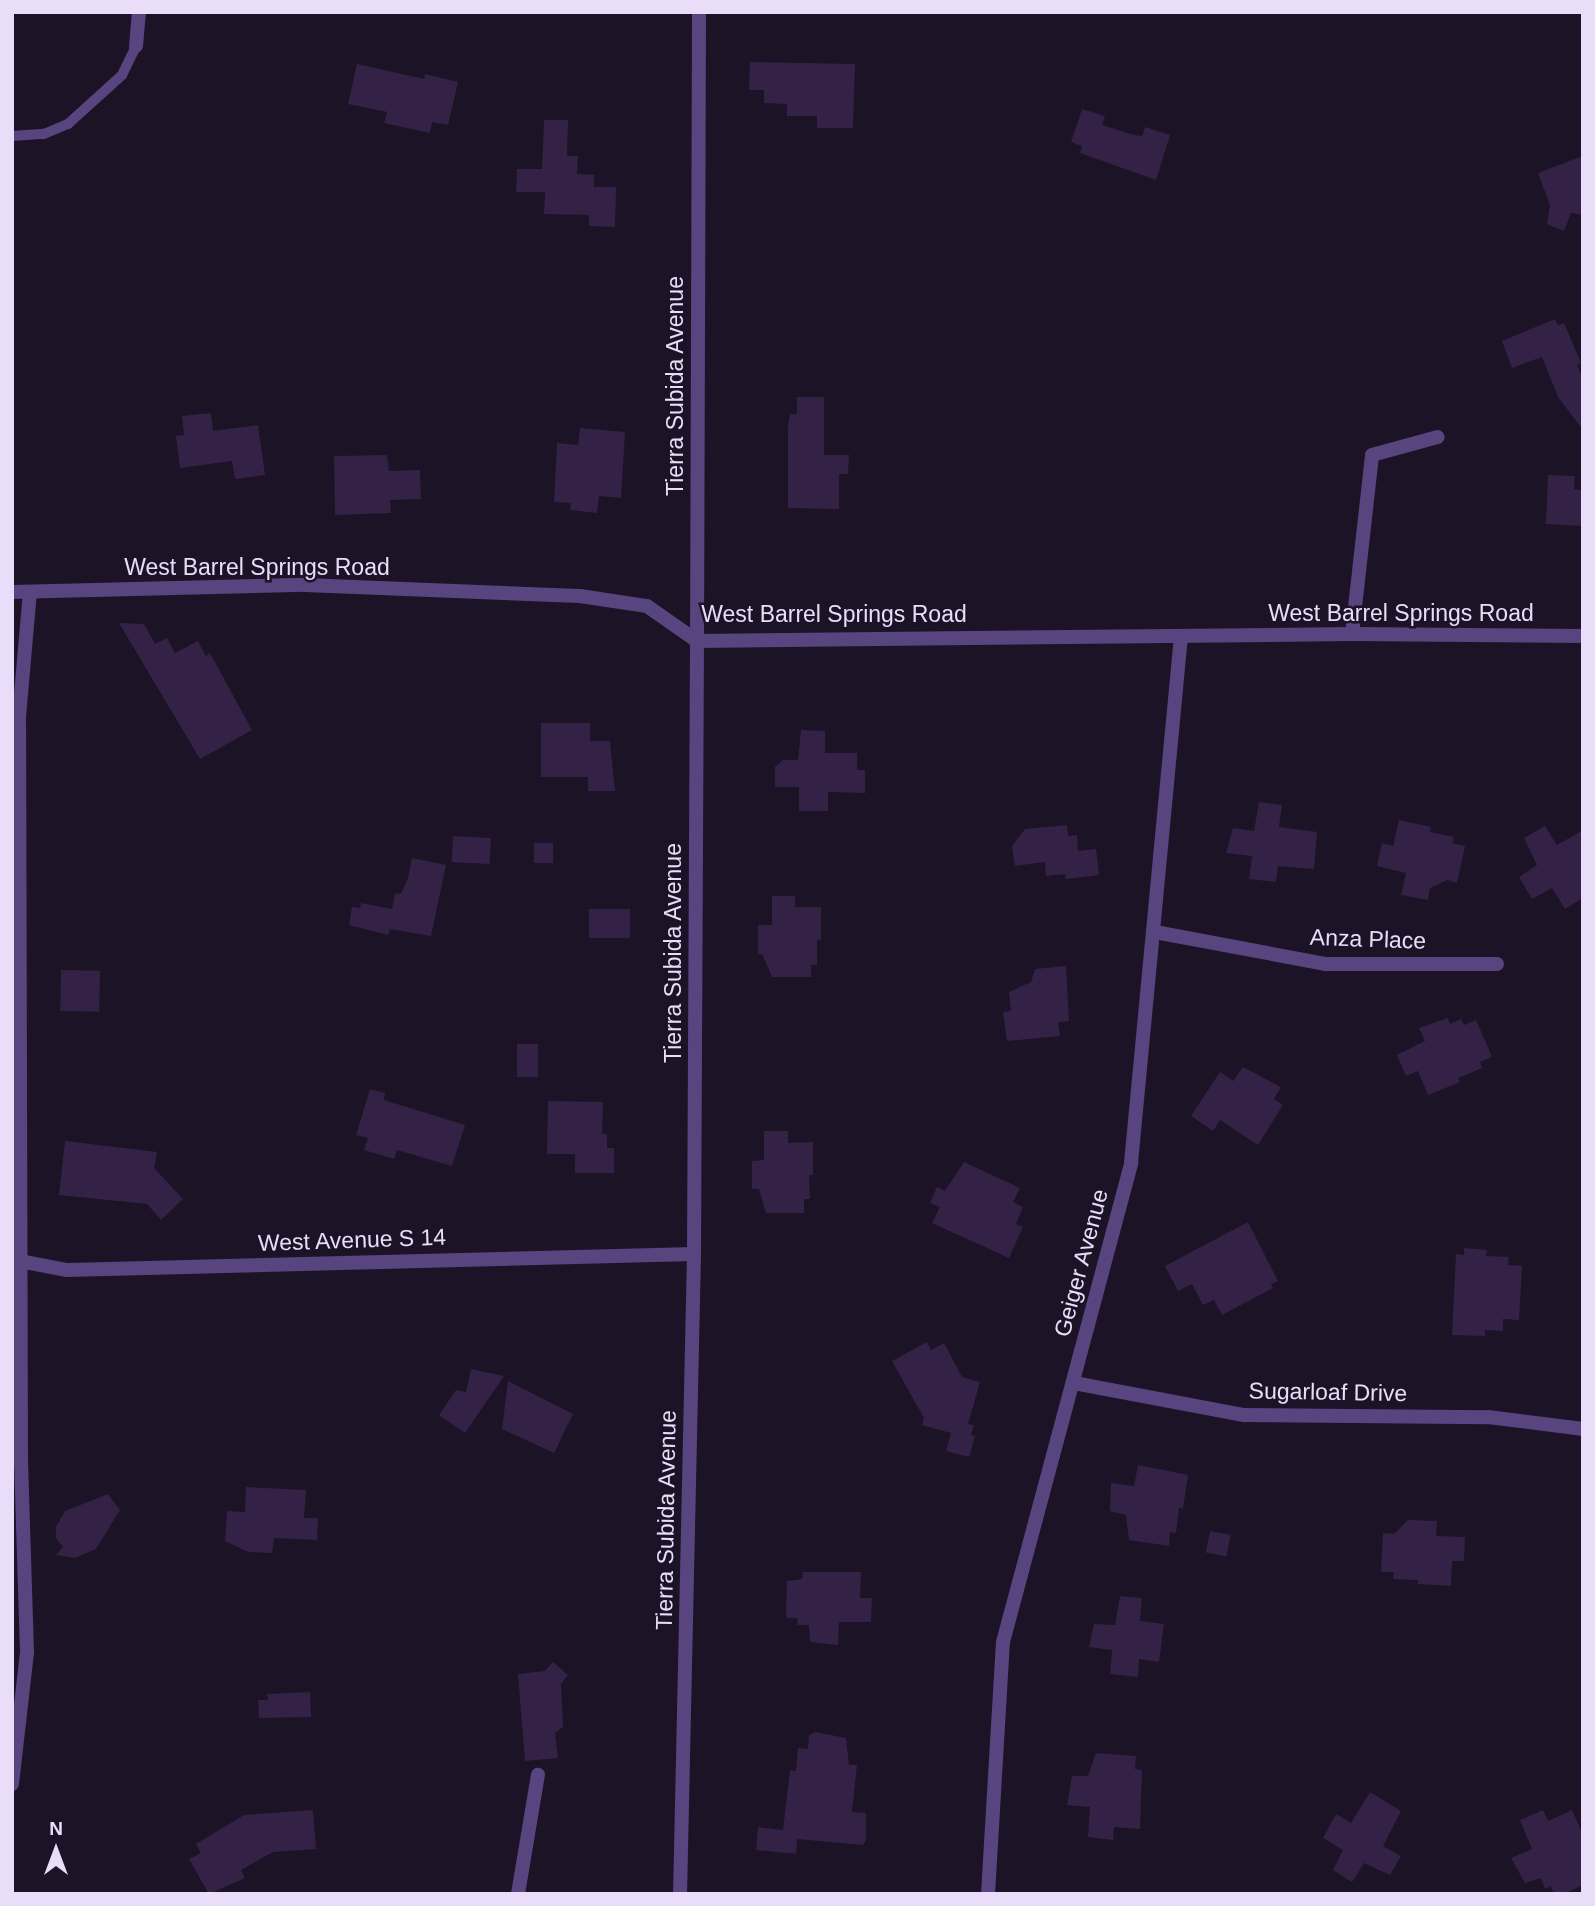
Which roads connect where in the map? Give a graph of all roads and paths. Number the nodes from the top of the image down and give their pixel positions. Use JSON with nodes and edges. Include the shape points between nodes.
{"nodes":[{"id":1,"x":139,"y":12,"type":"edge"},
{"id":2,"x":699,"y":12,"type":"edge"},
{"id":3,"x":136,"y":46,"type":"joint"},
{"id":4,"x":12,"y":136,"type":"edge"},
{"id":5,"x":1438,"y":437,"type":"dead end"},
{"id":6,"x":12,"y":592,"type":"edge"},
{"id":7,"x":30,"y":592,"type":"junction"},
{"id":8,"x":1352,"y":634,"type":"junction"},
{"id":9,"x":1181,"y":636,"type":"junction"},
{"id":10,"x":1583,"y":636,"type":"edge"},
{"id":11,"x":697,"y":641,"type":"junction"},
{"id":12,"x":1155,"y":932,"type":"junction"},
{"id":13,"x":1497,"y":964,"type":"dead end"},
{"id":14,"x":694,"y":1254,"type":"junction"},
{"id":15,"x":17,"y":1261,"type":"edge"},
{"id":16,"x":1074,"y":1383,"type":"junction"},
{"id":17,"x":1583,"y":1429,"type":"edge"},
{"id":18,"x":538,"y":1775,"type":"dead end"},
{"id":19,"x":12,"y":1784,"type":"edge"},
{"id":20,"x":518,"y":1894,"type":"edge"},
{"id":21,"x":680,"y":1894,"type":"edge"},
{"id":22,"x":988,"y":1894,"type":"edge"}],
"edges":[{"from":1,"to":3,"type":"street"},
{"from":2,"to":11,"type":"street","name":"Tierra Subida Avenue"},
{"from":3,"to":4,"type":"lane","via":[[122,75],[68,124],[44,134]]},
{"from":5,"to":8,"type":"street","via":[[1372,455]]},
{"from":6,"to":7,"type":"street","name":"West Barrel Springs Road"},
{"from":7,"to":11,"type":"street","name":"West Barrel Springs Road","via":[[305,585],[580,596],[647,606]]},
{"from":7,"to":15,"type":"street","via":[[19,718]]},
{"from":8,"to":9,"type":"street","name":"West Barrel Springs Road"},
{"from":8,"to":10,"type":"street","name":"West Barrel Springs Road"},
{"from":9,"to":11,"type":"street","name":"West Barrel Springs Road"},
{"from":9,"to":12,"type":"street","name":"Geiger Avenue"},
{"from":11,"to":14,"type":"street","name":"Tierra Subida Avenue"},
{"from":12,"to":13,"type":"street","name":"Anza Place","via":[[1326,964]]},
{"from":12,"to":16,"type":"street","name":"Geiger Avenue","via":[[1131,1163]]},
{"from":14,"to":15,"type":"street","name":"West Avenue S 14","via":[[67,1270]]},
{"from":14,"to":21,"type":"street","name":"Tierra Subida Avenue"},
{"from":15,"to":19,"type":"street","via":[[27,1652]]},
{"from":16,"to":17,"type":"street","name":"Sugarloaf Drive","via":[[1244,1415],[1488,1417]]},
{"from":16,"to":22,"type":"street","name":"Geiger Avenue","via":[[1003,1642]]},
{"from":18,"to":20,"type":"street"}]}
